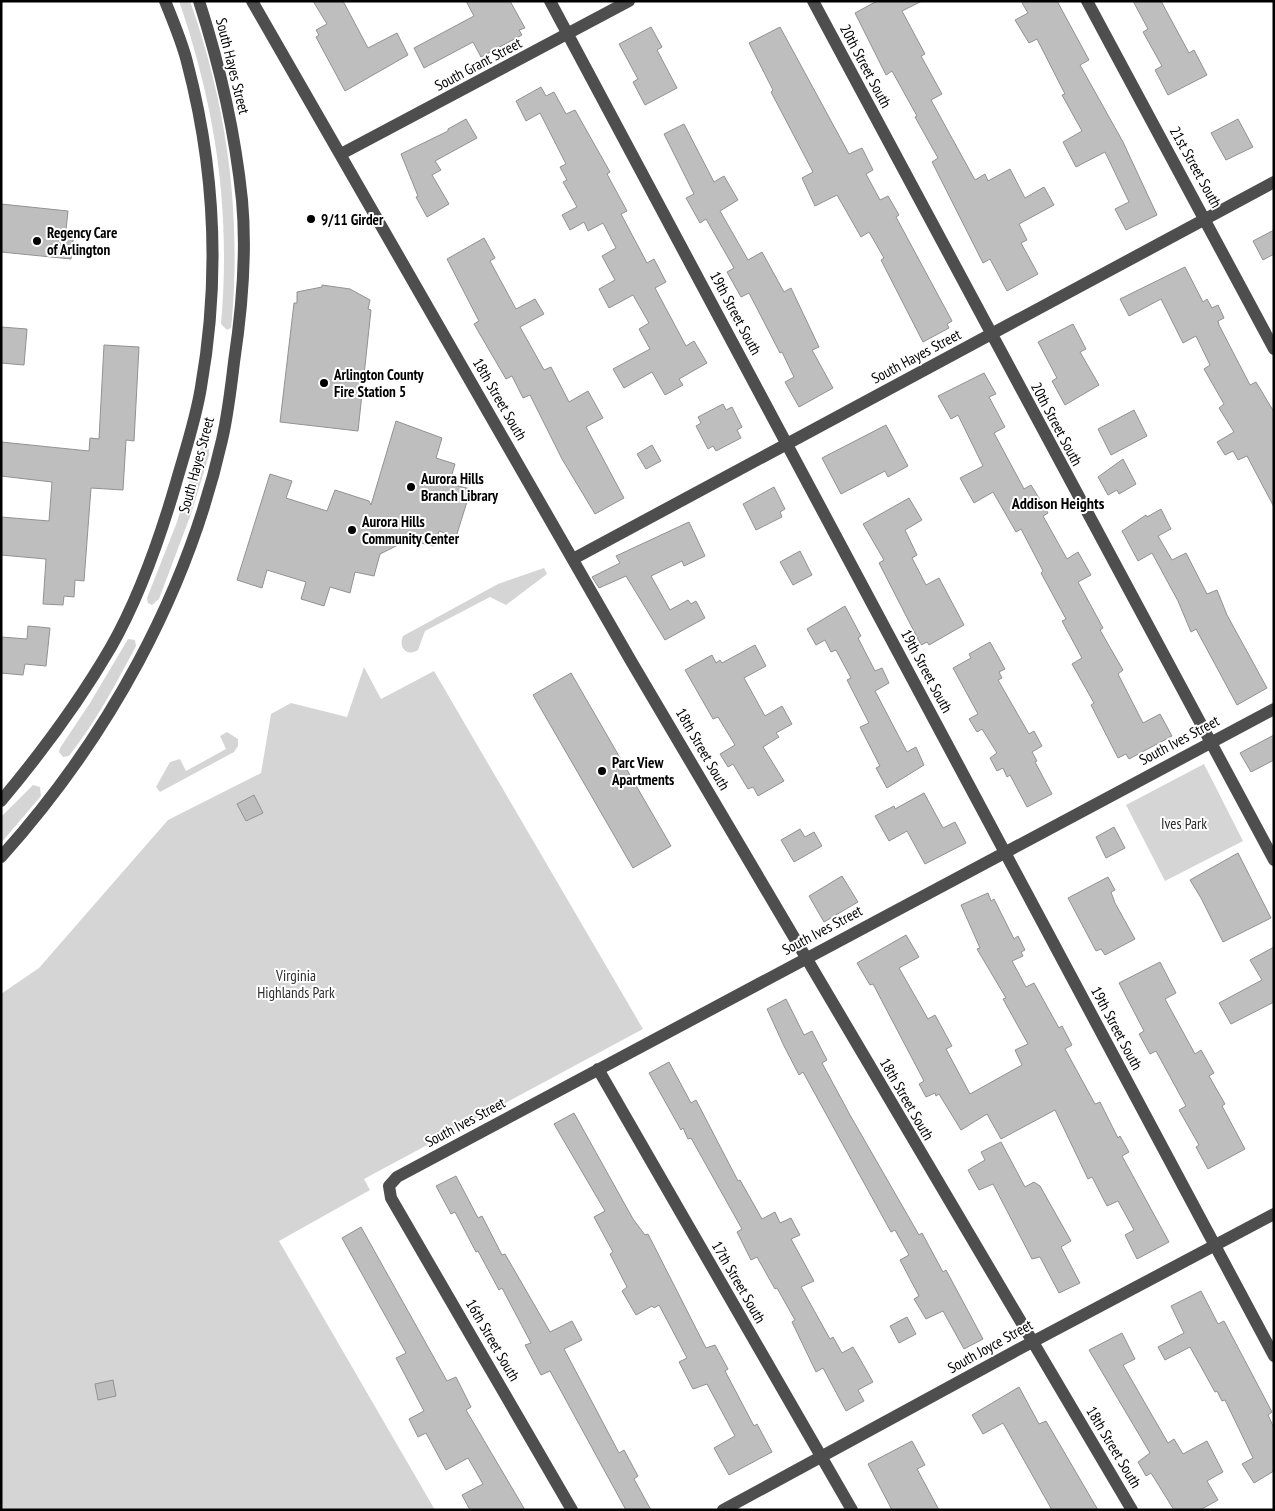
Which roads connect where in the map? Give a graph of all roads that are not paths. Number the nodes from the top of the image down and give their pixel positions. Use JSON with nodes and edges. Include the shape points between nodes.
{"nodes":[{"id":1,"x":165,"y":1,"type":"edge"},
{"id":2,"x":199,"y":1,"type":"edge"},
{"id":3,"x":252,"y":1,"type":"edge"},
{"id":4,"x":550,"y":1,"type":"edge"},
{"id":5,"x":630,"y":1,"type":"edge"},
{"id":6,"x":813,"y":1,"type":"edge"},
{"id":7,"x":1087,"y":1,"type":"edge"},
{"id":8,"x":568,"y":34,"type":"junction"},
{"id":9,"x":342,"y":154,"type":"junction"},
{"id":10,"x":1274,"y":182,"type":"edge"},
{"id":11,"x":1206,"y":219,"type":"junction"},
{"id":12,"x":990,"y":334,"type":"junction"},
{"id":13,"x":1274,"y":349,"type":"edge"},
{"id":14,"x":787,"y":444,"type":"junction"},
{"id":15,"x":573,"y":559,"type":"junction"},
{"id":16,"x":1274,"y":709,"type":"edge"},
{"id":17,"x":1210,"y":742,"type":"junction"},
{"id":18,"x":1,"y":801,"type":"edge"},
{"id":19,"x":1005,"y":851,"type":"junction"},
{"id":20,"x":1,"y":857,"type":"edge"},
{"id":21,"x":1274,"y":860,"type":"edge"},
{"id":22,"x":805,"y":957,"type":"junction"},
{"id":23,"x":598,"y":1069,"type":"junction"},
{"id":24,"x":388,"y":1186,"type":"joint"},
{"id":25,"x":1274,"y":1214,"type":"edge"},
{"id":26,"x":1216,"y":1246,"type":"junction"},
{"id":27,"x":1032,"y":1342,"type":"junction"},
{"id":28,"x":1274,"y":1356,"type":"edge"},
{"id":29,"x":822,"y":1457,"type":"junction"},
{"id":30,"x":572,"y":1510,"type":"edge"},
{"id":31,"x":723,"y":1510,"type":"edge"},
{"id":32,"x":852,"y":1510,"type":"edge"},
{"id":33,"x":1132,"y":1510,"type":"edge"}],
"edges":[{"from":1,"to":18,"type":"street","name":"South Hayes Street","via":[[187,61],[205,150],[212,217],[211,292],[201,387],[163,529],[124,622],[74,707]]},
{"from":2,"to":20,"type":"street","name":"South Hayes Street","via":[[215,50],[230,116],[242,201],[244,272],[222,440],[188,549],[153,635],[117,702],[85,752],[28,828]]},
{"from":3,"to":9,"type":"street","name":"18th Street South"},
{"from":4,"to":8,"type":"street","name":"19th Street South"},
{"from":5,"to":8,"type":"street","name":"South Grant Street"},
{"from":6,"to":12,"type":"street","name":"20th Street South"},
{"from":7,"to":11,"type":"street","name":"21st Street South"},
{"from":8,"to":9,"type":"street","name":"South Grant Street"},
{"from":8,"to":14,"type":"street","name":"19th Street South"},
{"from":9,"to":15,"type":"street","name":"18th Street South"},
{"from":10,"to":11,"type":"street","name":"South Hayes Street"},
{"from":11,"to":12,"type":"street","name":"South Hayes Street"},
{"from":11,"to":13,"type":"street","name":"21st Street South"},
{"from":12,"to":14,"type":"street","name":"South Hayes Street"},
{"from":12,"to":17,"type":"street","name":"20th Street South"},
{"from":14,"to":15,"type":"street","name":"South Hayes Street"},
{"from":14,"to":19,"type":"street","name":"19th Street South"},
{"from":15,"to":22,"type":"street","name":"18th Street South"},
{"from":16,"to":17,"type":"street","name":"South Ives Street"},
{"from":17,"to":19,"type":"street","name":"South Ives Street"},
{"from":17,"to":21,"type":"street","name":"20th Street South"},
{"from":19,"to":22,"type":"street","name":"South Ives Street"},
{"from":19,"to":26,"type":"street","name":"19th Street South"},
{"from":22,"to":23,"type":"street","name":"South Ives Street"},
{"from":22,"to":27,"type":"street","name":"18th Street South"},
{"from":23,"to":24,"type":"street","name":"South Ives Street","via":[[397,1177]]},
{"from":23,"to":29,"type":"street","name":"17th Street South"},
{"from":24,"to":30,"type":"street","name":"16th Street South","via":[[391,1198]]},
{"from":25,"to":26,"type":"street","name":"South Joyce Street"},
{"from":26,"to":27,"type":"street","name":"South Joyce Street"},
{"from":26,"to":28,"type":"street","name":"19th Street South"},
{"from":27,"to":29,"type":"street","name":"South Joyce Street"},
{"from":27,"to":33,"type":"street","name":"18th Street South"},
{"from":29,"to":31,"type":"street","name":"South Joyce Street"},
{"from":29,"to":32,"type":"street","name":"17th Street South"}]}
